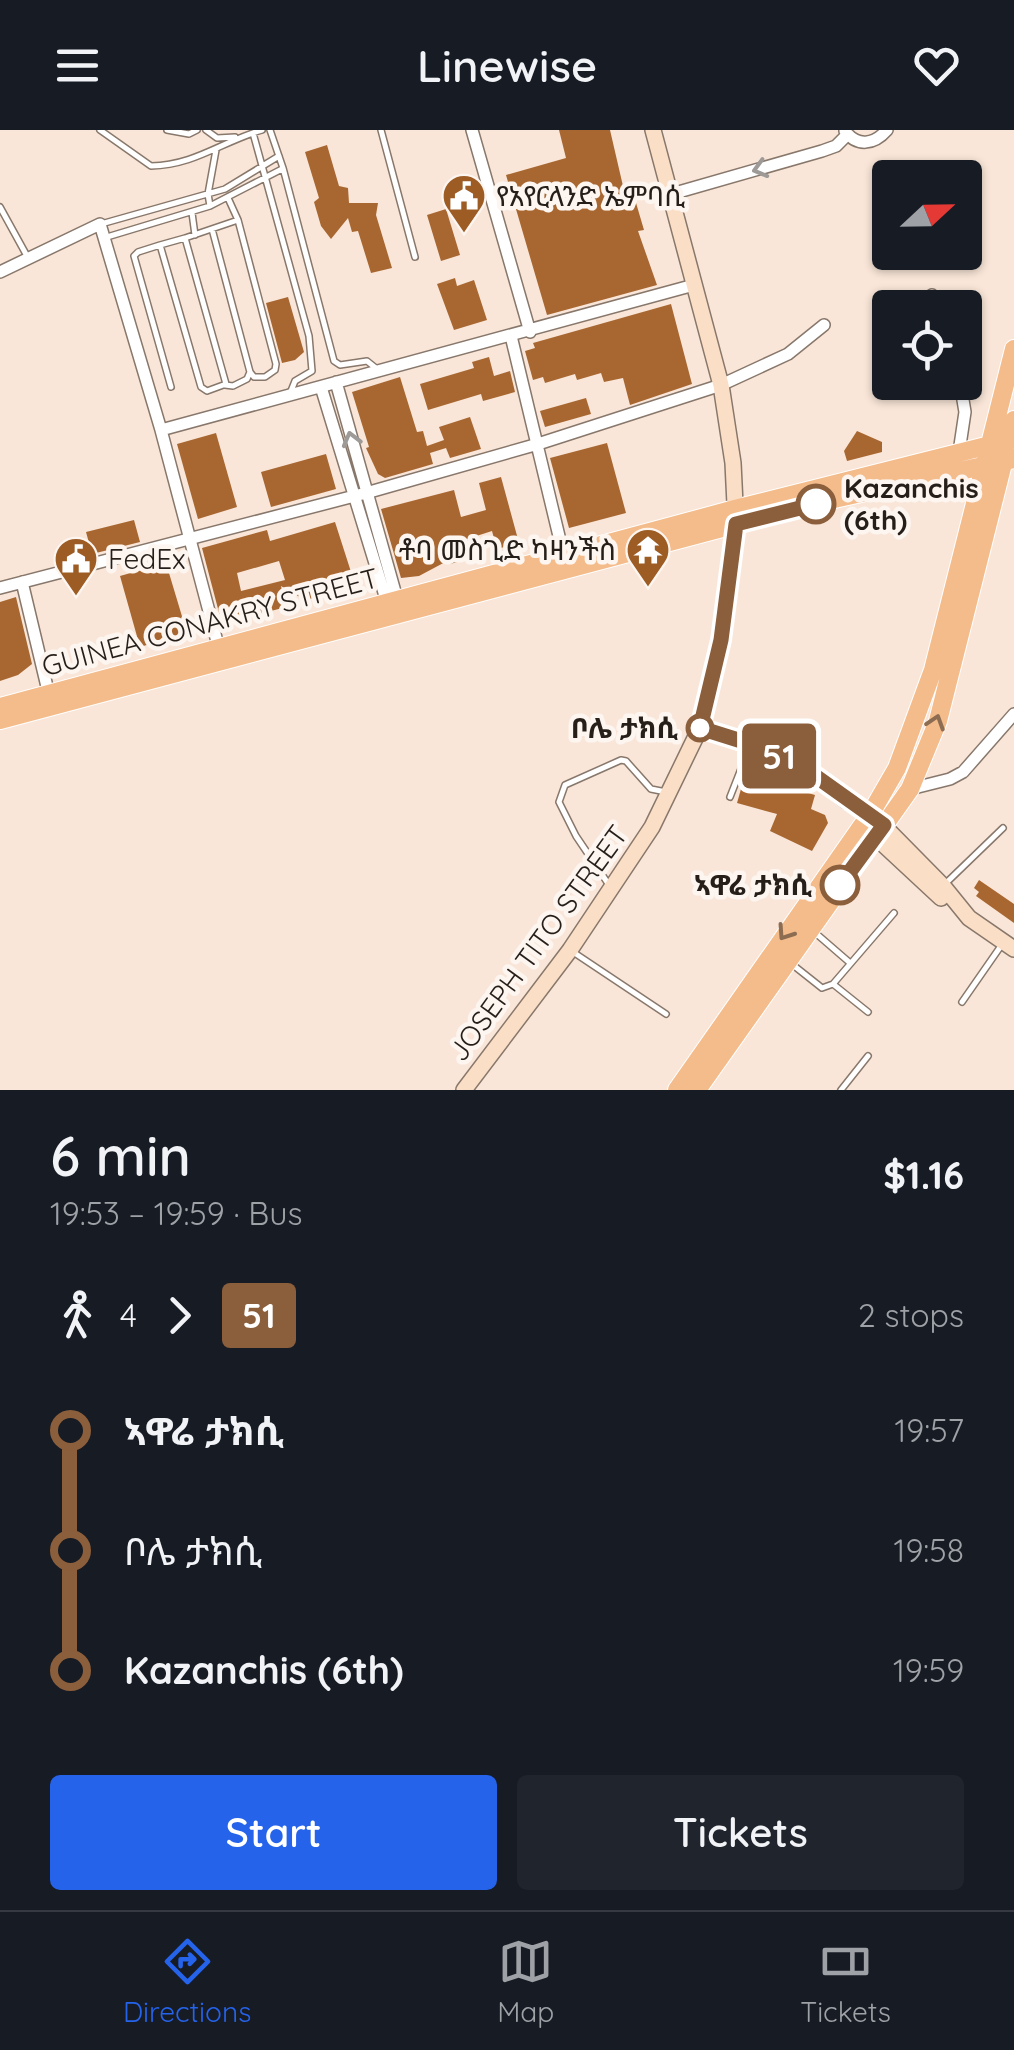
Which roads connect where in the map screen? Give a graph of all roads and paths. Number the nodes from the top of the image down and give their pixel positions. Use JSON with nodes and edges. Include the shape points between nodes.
{"nodes":[{"id":1,"x":100,"y":130,"type":"edge"},
{"id":2,"x":167,"y":130,"type":"edge"},
{"id":3,"x":197,"y":130,"type":"edge"},
{"id":4,"x":206,"y":130,"type":"edge"},
{"id":5,"x":266,"y":130,"type":"edge"},
{"id":6,"x":381,"y":130,"type":"edge"},
{"id":7,"x":472,"y":130,"type":"edge"},
{"id":8,"x":653,"y":130,"type":"edge"},
{"id":9,"x":886,"y":130,"type":"edge"},
{"id":10,"x":846,"y":132,"type":"edge"},
{"id":11,"x":253,"y":133,"type":"junction"},
{"id":12,"x":239,"y":136,"type":"junction"},
{"id":13,"x":216,"y":148,"type":"junction"},
{"id":14,"x":279,"y":156,"type":"junction"},
{"id":15,"x":262,"y":166,"type":"junction"},
{"id":16,"x":284,"y":168,"type":"junction"},
{"id":17,"x":264,"y":177,"type":"junction"},
{"id":18,"x":208,"y":194,"type":"junction"},
{"id":19,"x":668,"y":195,"type":"junction"},
{"id":20,"x":228,"y":198,"type":"junction"},
{"id":21,"x":210,"y":206,"type":"junction"},
{"id":22,"x":0,"y":207,"type":"edge"},
{"id":23,"x":192,"y":212,"type":"junction"},
{"id":24,"x":238,"y":220,"type":"junction"},
{"id":25,"x":100,"y":224,"type":"junction"},
{"id":26,"x":212,"y":229,"type":"junction"},
{"id":27,"x":195,"y":234,"type":"junction"},
{"id":28,"x":104,"y":238,"type":"junction"},
{"id":29,"x":185,"y":238,"type":"junction"},
{"id":30,"x":160,"y":246,"type":"junction"},
{"id":31,"x":415,"y":257,"type":"dead end"},
{"id":32,"x":28,"y":258,"type":"junction"},
{"id":33,"x":0,"y":272,"type":"edge"},
{"id":34,"x":311,"y":282,"type":"junction"},
{"id":35,"x":694,"y":285,"type":"junction"},
{"id":36,"x":293,"y":287,"type":"junction"},
{"id":37,"x":824,"y":325,"type":"dead end"},
{"id":38,"x":530,"y":332,"type":"junction"},
{"id":39,"x":510,"y":336,"type":"junction"},
{"id":40,"x":1014,"y":348,"type":"edge"},
{"id":41,"x":379,"y":371,"type":"junction"},
{"id":42,"x":250,"y":372,"type":"junction"},
{"id":43,"x":336,"y":382,"type":"junction"},
{"id":44,"x":226,"y":385,"type":"junction"},
{"id":45,"x":721,"y":385,"type":"junction"},
{"id":46,"x":171,"y":387,"type":"dead end"},
{"id":47,"x":322,"y":387,"type":"junction"},
{"id":48,"x":290,"y":395,"type":"junction"},
{"id":49,"x":962,"y":400,"type":"edge"},
{"id":50,"x":1014,"y":420,"type":"edge"},
{"id":51,"x":161,"y":430,"type":"junction"},
{"id":52,"x":538,"y":444,"type":"junction"},
{"id":53,"x":988,"y":445,"type":"junction"},
{"id":54,"x":960,"y":452,"type":"junction"},
{"id":55,"x":1004,"y":453,"type":"edge"},
{"id":56,"x":360,"y":495,"type":"junction"},
{"id":57,"x":735,"y":517,"type":"junction"},
{"id":58,"x":189,"y":540,"type":"junction"},
{"id":59,"x":564,"y":557,"type":"junction"},
{"id":60,"x":514,"y":578,"type":"junction"},
{"id":61,"x":22,"y":582,"type":"junction"},
{"id":62,"x":0,"y":588,"type":"edge"},
{"id":63,"x":394,"y":609,"type":"junction"},
{"id":64,"x":258,"y":646,"type":"junction"},
{"id":65,"x":219,"y":649,"type":"junction"},
{"id":66,"x":50,"y":695,"type":"junction"},
{"id":67,"x":0,"y":707,"type":"edge"},
{"id":68,"x":1014,"y":714,"type":"edge"},
{"id":69,"x":0,"y":720,"type":"edge"},
{"id":70,"x":700,"y":728,"type":"junction"},
{"id":71,"x":751,"y":744,"type":"junction"},
{"id":72,"x":910,"y":789,"type":"junction"},
{"id":73,"x":669,"y":792,"type":"junction"},
{"id":74,"x":730,"y":797,"type":"dead end"},
{"id":75,"x":873,"y":825,"type":"junction"},
{"id":76,"x":1003,"y":828,"type":"dead end"},
{"id":77,"x":943,"y":886,"type":"junction"},
{"id":78,"x":612,"y":888,"type":"junction"},
{"id":79,"x":955,"y":904,"type":"junction"},
{"id":80,"x":894,"y":913,"type":"dead end"},
{"id":81,"x":810,"y":928,"type":"junction"},
{"id":82,"x":1009,"y":946,"type":"edge"},
{"id":83,"x":570,"y":950,"type":"junction"},
{"id":84,"x":788,"y":962,"type":"junction"},
{"id":85,"x":850,"y":962,"type":"junction"},
{"id":86,"x":833,"y":984,"type":"junction"},
{"id":87,"x":962,"y":1002,"type":"dead end"},
{"id":88,"x":868,"y":1012,"type":"dead end"},
{"id":89,"x":666,"y":1014,"type":"dead end"},
{"id":90,"x":868,"y":1056,"type":"dead end"},
{"id":91,"x":464,"y":1090,"type":"edge"},
{"id":92,"x":677,"y":1090,"type":"edge"},
{"id":93,"x":697,"y":1090,"type":"edge"},
{"id":94,"x":841,"y":1090,"type":"edge"}],
"edges":[{"from":1,"to":13,"type":"lane","via":[[150,166],[190,162]]},
{"from":2,"to":3,"type":"lane"},
{"from":4,"to":12,"type":"lane","via":[[217,138]]},
{"from":5,"to":11,"type":"lane"},
{"from":5,"to":14,"type":"lane"},
{"from":6,"to":31,"type":"lane"},
{"from":7,"to":38,"type":"street"},
{"from":8,"to":19,"type":"main road","name":"JOSEPH TITO STREET"},
{"from":9,"to":10,"type":"street","via":[[861,144]]},
{"from":10,"to":19,"type":"street","one_way":true,"via":[[822,151]]},
{"from":11,"to":12,"type":"lane"},
{"from":11,"to":15,"type":"lane"},
{"from":12,"to":13,"type":"lane"},
{"from":13,"to":18,"type":"lane"},
{"from":14,"to":15,"type":"lane"},
{"from":14,"to":16,"type":"lane"},
{"from":15,"to":17,"type":"lane"},
{"from":15,"to":18,"type":"lane"},
{"from":16,"to":17,"type":"lane"},
{"from":16,"to":34,"type":"lane"},
{"from":17,"to":20,"type":"lane"},
{"from":17,"to":36,"type":"lane"},
{"from":18,"to":21,"type":"lane"},
{"from":18,"to":25,"type":"lane"},
{"from":19,"to":35,"type":"main road","name":"JOSEPH TITO STREET"},
{"from":20,"to":21,"type":"lane"},
{"from":20,"to":24,"type":"lane"},
{"from":21,"to":23,"type":"lane"},
{"from":22,"to":32,"type":"lane"},
{"from":23,"to":27,"type":"lane"},
{"from":23,"to":28,"type":"lane"},
{"from":24,"to":26,"type":"lane"},
{"from":24,"to":42,"type":"lane","via":[[276,364],[265,377]]},
{"from":25,"to":28,"type":"street"},
{"from":25,"to":32,"type":"street"},
{"from":26,"to":27,"type":"lane"},
{"from":26,"to":42,"type":"lane"},
{"from":27,"to":29,"type":"lane"},
{"from":28,"to":51,"type":"street"},
{"from":29,"to":30,"type":"lane"},
{"from":29,"to":44,"type":"lane"},
{"from":30,"to":44,"type":"lane","via":[[202,389]]},
{"from":30,"to":46,"type":"lane","via":[[134,256]]},
{"from":32,"to":33,"type":"street"},
{"from":34,"to":36,"type":"lane"},
{"from":34,"to":41,"type":"lane","via":[[337,365],[367,361]]},
{"from":35,"to":38,"type":"street"},
{"from":35,"to":45,"type":"main road","name":"JOSEPH TITO STREET"},
{"from":36,"to":48,"type":"lane","via":[[314,365]]},
{"from":37,"to":45,"type":"street","via":[[788,354]]},
{"from":38,"to":39,"type":"street"},
{"from":39,"to":41,"type":"street"},
{"from":39,"to":52,"type":"street"},
{"from":40,"to":53,"type":"main road"},
{"from":41,"to":43,"type":"street"},
{"from":42,"to":44,"type":"lane"},
{"from":43,"to":47,"type":"street"},
{"from":56,"to":43,"type":"street","one_way":true},
{"from":45,"to":52,"type":"street"},
{"from":45,"to":57,"type":"main road","name":"JOSEPH TITO STREET"},
{"from":47,"to":48,"type":"street"},
{"from":47,"to":56,"type":"street"},
{"from":48,"to":51,"type":"street"},
{"from":49,"to":54,"type":"street"},
{"from":50,"to":55,"type":"main road"},
{"from":51,"to":58,"type":"street"},
{"from":52,"to":56,"type":"street"},
{"from":52,"to":59,"type":"street"},
{"from":53,"to":54,"type":"main road","name":"GUINEA CONAKRY STREET"},
{"from":53,"to":55,"type":"main road"},
{"from":54,"to":57,"type":"main road","name":"GUINEA CONAKRY STREET"},
{"from":55,"to":57,"type":"main road","name":"GUINEA CONAKRY STREET"},
{"from":72,"to":55,"type":"main road","one_way":true,"via":[[938,721]]},
{"from":55,"to":75,"type":"main road","via":[[921,711]]},
{"from":56,"to":58,"type":"street"},
{"from":56,"to":63,"type":"street"},
{"from":57,"to":59,"type":"main road","name":"GUINEA CONAKRY STREET"},
{"from":57,"to":60,"type":"main road","name":"GUINEA CONAKRY STREET"},
{"from":57,"to":70,"type":"main road","name":"JOSEPH TITO STREET","via":[[721,640]]},
{"from":58,"to":61,"type":"street"},
{"from":58,"to":65,"type":"street"},
{"from":59,"to":60,"type":"main road","name":"GUINEA CONAKRY STREET"},
{"from":60,"to":63,"type":"main road","name":"GUINEA CONAKRY STREET"},
{"from":61,"to":62,"type":"street"},
{"from":61,"to":66,"type":"street"},
{"from":63,"to":64,"type":"main road","name":"GUINEA CONAKRY STREET"},
{"from":64,"to":65,"type":"main road","name":"GUINEA CONAKRY STREET"},
{"from":64,"to":69,"type":"main road","name":"GUINEA CONAKRY STREET"},
{"from":65,"to":66,"type":"main road","name":"GUINEA CONAKRY STREET"},
{"from":66,"to":67,"type":"main road","name":"GUINEA CONAKRY STREET"},
{"from":68,"to":72,"type":"street","via":[[964,772]]},
{"from":70,"to":71,"type":"main road"},
{"from":70,"to":73,"type":"main road","name":"JOSEPH TITO STREET"},
{"from":71,"to":74,"type":"lane"},
{"from":71,"to":75,"type":"main road","via":[[797,763]]},
{"from":72,"to":75,"type":"main road"},
{"from":73,"to":78,"type":"main road","name":"JOSEPH TITO STREET"},
{"from":73,"to":78,"type":"lane","via":[[651,789],[621,760],[564,785],[560,802]]},
{"from":75,"to":77,"type":"main road"},
{"from":75,"to":79,"type":"main road","via":[[942,899]]},
{"from":75,"to":81,"type":"main road"},
{"from":75,"to":92,"type":"main road","one_way":true},
{"from":76,"to":77,"type":"lane"},
{"from":77,"to":79,"type":"main road"},
{"from":78,"to":83,"type":"main road","name":"JOSEPH TITO STREET"},
{"from":79,"to":82,"type":"main road"},
{"from":80,"to":85,"type":"lane"},
{"from":81,"to":84,"type":"main road"},
{"from":81,"to":85,"type":"lane"},
{"from":82,"to":87,"type":"lane"},
{"from":83,"to":89,"type":"lane"},
{"from":83,"to":91,"type":"main road","name":"JOSEPH TITO STREET"},
{"from":84,"to":86,"type":"lane","via":[[822,988]]},
{"from":84,"to":93,"type":"main road"},
{"from":85,"to":86,"type":"lane"},
{"from":86,"to":88,"type":"lane"},
{"from":90,"to":94,"type":"lane"}]}
